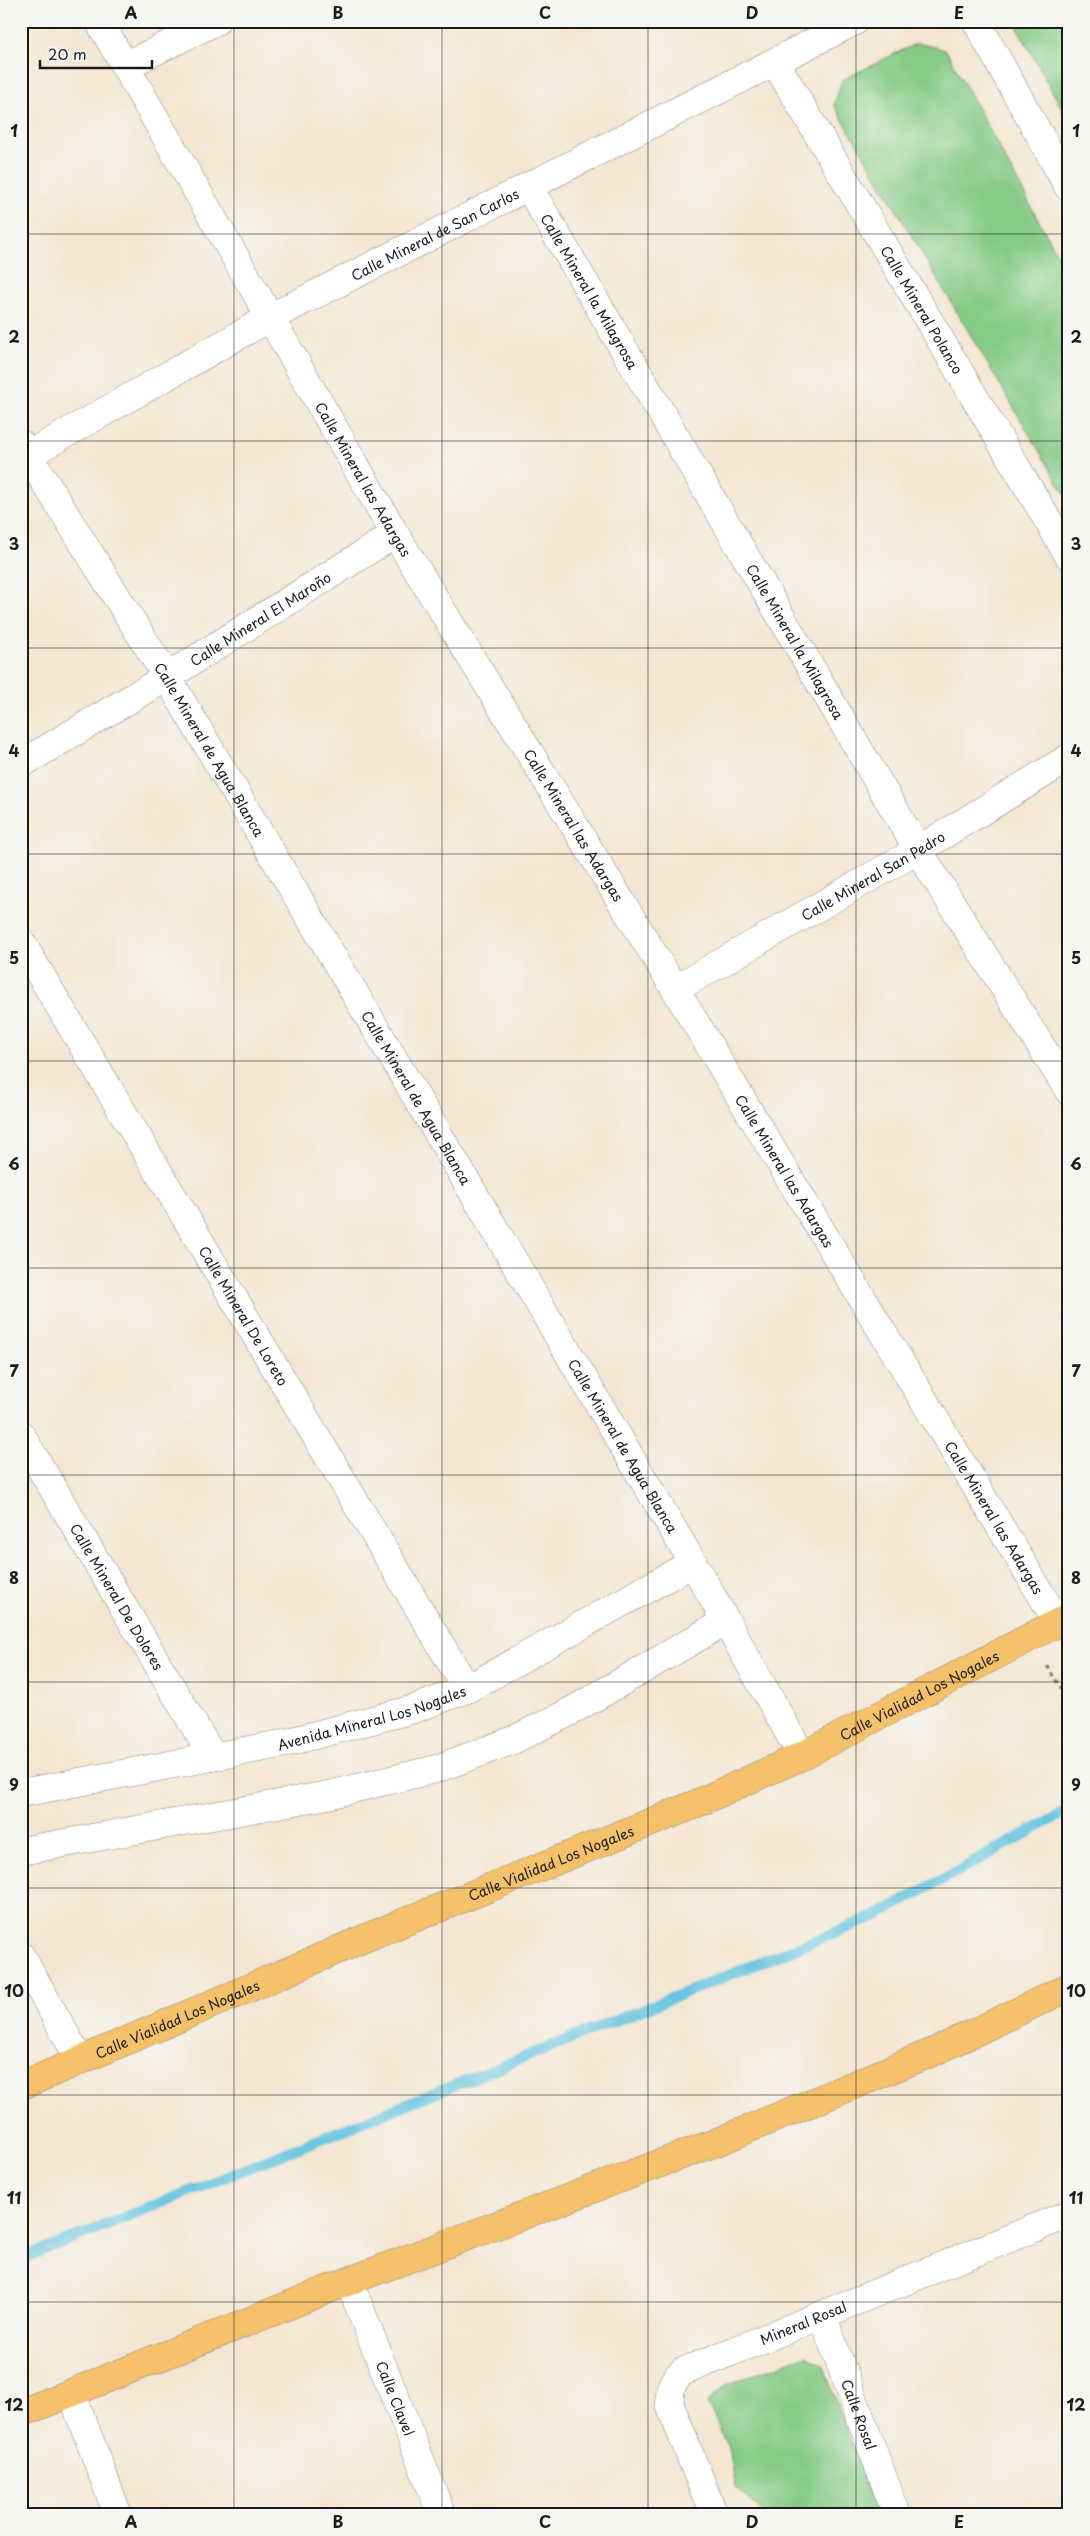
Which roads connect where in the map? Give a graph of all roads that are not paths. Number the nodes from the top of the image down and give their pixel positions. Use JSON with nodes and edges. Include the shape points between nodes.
{"nodes":[{"id":1,"x":99,"y":21,"type":"edge"},
{"id":2,"x":216,"y":21,"type":"edge"},
{"id":3,"x":855,"y":21,"type":"edge"},
{"id":4,"x":976,"y":21,"type":"edge"},
{"id":5,"x":775,"y":62,"type":"junction"},
{"id":6,"x":125,"y":66,"type":"junction"},
{"id":7,"x":528,"y":186,"type":"junction"},
{"id":8,"x":1069,"y":188,"type":"edge"},
{"id":9,"x":269,"y":318,"type":"junction"},
{"id":10,"x":24,"y":453,"type":"edge"},
{"id":11,"x":394,"y":534,"type":"junction"},
{"id":12,"x":1069,"y":556,"type":"edge"},
{"id":13,"x":167,"y":677,"type":"junction"},
{"id":14,"x":1069,"y":758,"type":"edge"},
{"id":15,"x":21,"y":764,"type":"edge"},
{"id":16,"x":918,"y":850,"type":"junction"},
{"id":17,"x":21,"y":942,"type":"edge"},
{"id":18,"x":675,"y":989,"type":"junction"},
{"id":19,"x":1069,"y":1091,"type":"edge"},
{"id":20,"x":21,"y":1435,"type":"edge"},
{"id":21,"x":693,"y":1563,"type":"junction"},
{"id":22,"x":1064,"y":1620,"type":"edge"},
{"id":23,"x":726,"y":1621,"type":"junction"},
{"id":24,"x":467,"y":1689,"type":"junction"},
{"id":25,"x":802,"y":1756,"type":"junction"},
{"id":26,"x":213,"y":1757,"type":"junction"},
{"id":27,"x":21,"y":1793,"type":"edge"},
{"id":28,"x":21,"y":1852,"type":"edge"},
{"id":29,"x":21,"y":1956,"type":"edge"},
{"id":30,"x":1069,"y":1987,"type":"edge"},
{"id":31,"x":80,"y":2060,"type":"junction"},
{"id":32,"x":21,"y":2086,"type":"edge"},
{"id":33,"x":1069,"y":2214,"type":"edge"},
{"id":34,"x":349,"y":2281,"type":"junction"},
{"id":35,"x":822,"y":2315,"type":"junction"},
{"id":36,"x":72,"y":2394,"type":"junction"},
{"id":37,"x":21,"y":2414,"type":"edge"},
{"id":38,"x":118,"y":2515,"type":"edge"},
{"id":39,"x":442,"y":2515,"type":"edge"},
{"id":40,"x":714,"y":2515,"type":"edge"},
{"id":41,"x":897,"y":2515,"type":"edge"}],
"edges":[{"from":1,"to":6,"type":"street","name":"Calle Mineral las Adargas"},
{"from":2,"to":6,"type":"street"},
{"from":3,"to":5,"type":"street","name":"Calle Mineral de San Carlos"},
{"from":4,"to":8,"type":"street"},
{"from":5,"to":7,"type":"street","name":"Calle Mineral de San Carlos"},
{"from":5,"to":12,"type":"street","name":"Calle Mineral Polanco"},
{"from":6,"to":9,"type":"street","name":"Calle Mineral las Adargas"},
{"from":7,"to":9,"type":"street","name":"Calle Mineral de San Carlos"},
{"from":7,"to":16,"type":"street","name":"Calle Mineral la Milagrosa"},
{"from":9,"to":10,"type":"street","name":"Calle Mineral de San Carlos"},
{"from":9,"to":11,"type":"street","name":"Calle Mineral las Adargas"},
{"from":10,"to":13,"type":"street","name":"Calle Mineral de Agua Blanca"},
{"from":11,"to":13,"type":"street","name":"Calle Mineral El Maroño"},
{"from":11,"to":18,"type":"street","name":"Calle Mineral las Adargas"},
{"from":13,"to":15,"type":"street","name":"Calle Mineral El Maroño"},
{"from":13,"to":21,"type":"street","name":"Calle Mineral de Agua Blanca"},
{"from":14,"to":16,"type":"street","name":"Calle Mineral San Pedro"},
{"from":16,"to":18,"type":"street","name":"Calle Mineral San Pedro"},
{"from":16,"to":19,"type":"street","name":"Calle Mineral la Milagrosa"},
{"from":17,"to":24,"type":"street","name":"Calle Mineral De Loreto"},
{"from":18,"to":22,"type":"street","name":"Calle Mineral las Adargas"},
{"from":20,"to":26,"type":"street","name":"Calle Mineral De Dolores"},
{"from":21,"to":23,"type":"street","name":"Calle Mineral de Agua Blanca"},
{"from":21,"to":24,"type":"street","name":"Avenida Mineral Los Nogales"},
{"from":22,"to":25,"type":"highway","name":"Calle Vialidad Los Nogales"},
{"from":23,"to":25,"type":"street","name":"Calle Mineral de Agua Blanca"},
{"from":23,"to":28,"type":"street","via":[[568,1713],[511,1741],[436,1769],[328,1795]]},
{"from":24,"to":26,"type":"street","name":"Avenida Mineral Los Nogales","via":[[414,1709],[354,1726]]},
{"from":25,"to":31,"type":"highway","name":"Calle Vialidad Los Nogales","via":[[691,1806],[370,1936]]},
{"from":26,"to":27,"type":"street","name":"Avenida Mineral Los Nogales"},
{"from":29,"to":31,"type":"street"},
{"from":30,"to":34,"type":"highway","via":[[940,2049],[717,2142]]},
{"from":31,"to":32,"type":"highway","name":"Calle Vialidad Los Nogales"},
{"from":33,"to":35,"type":"street","name":"Mineral Rosal"},
{"from":34,"to":36,"type":"highway"},
{"from":34,"to":39,"type":"street","name":"Calle Clavel"},
{"from":35,"to":40,"type":"street","name":"Mineral Rosal","via":[[682,2372],[674,2379],[669,2390],[670,2405]]},
{"from":35,"to":41,"type":"street","name":"Calle Rosal"},
{"from":36,"to":37,"type":"highway"},
{"from":36,"to":38,"type":"street"}]}
